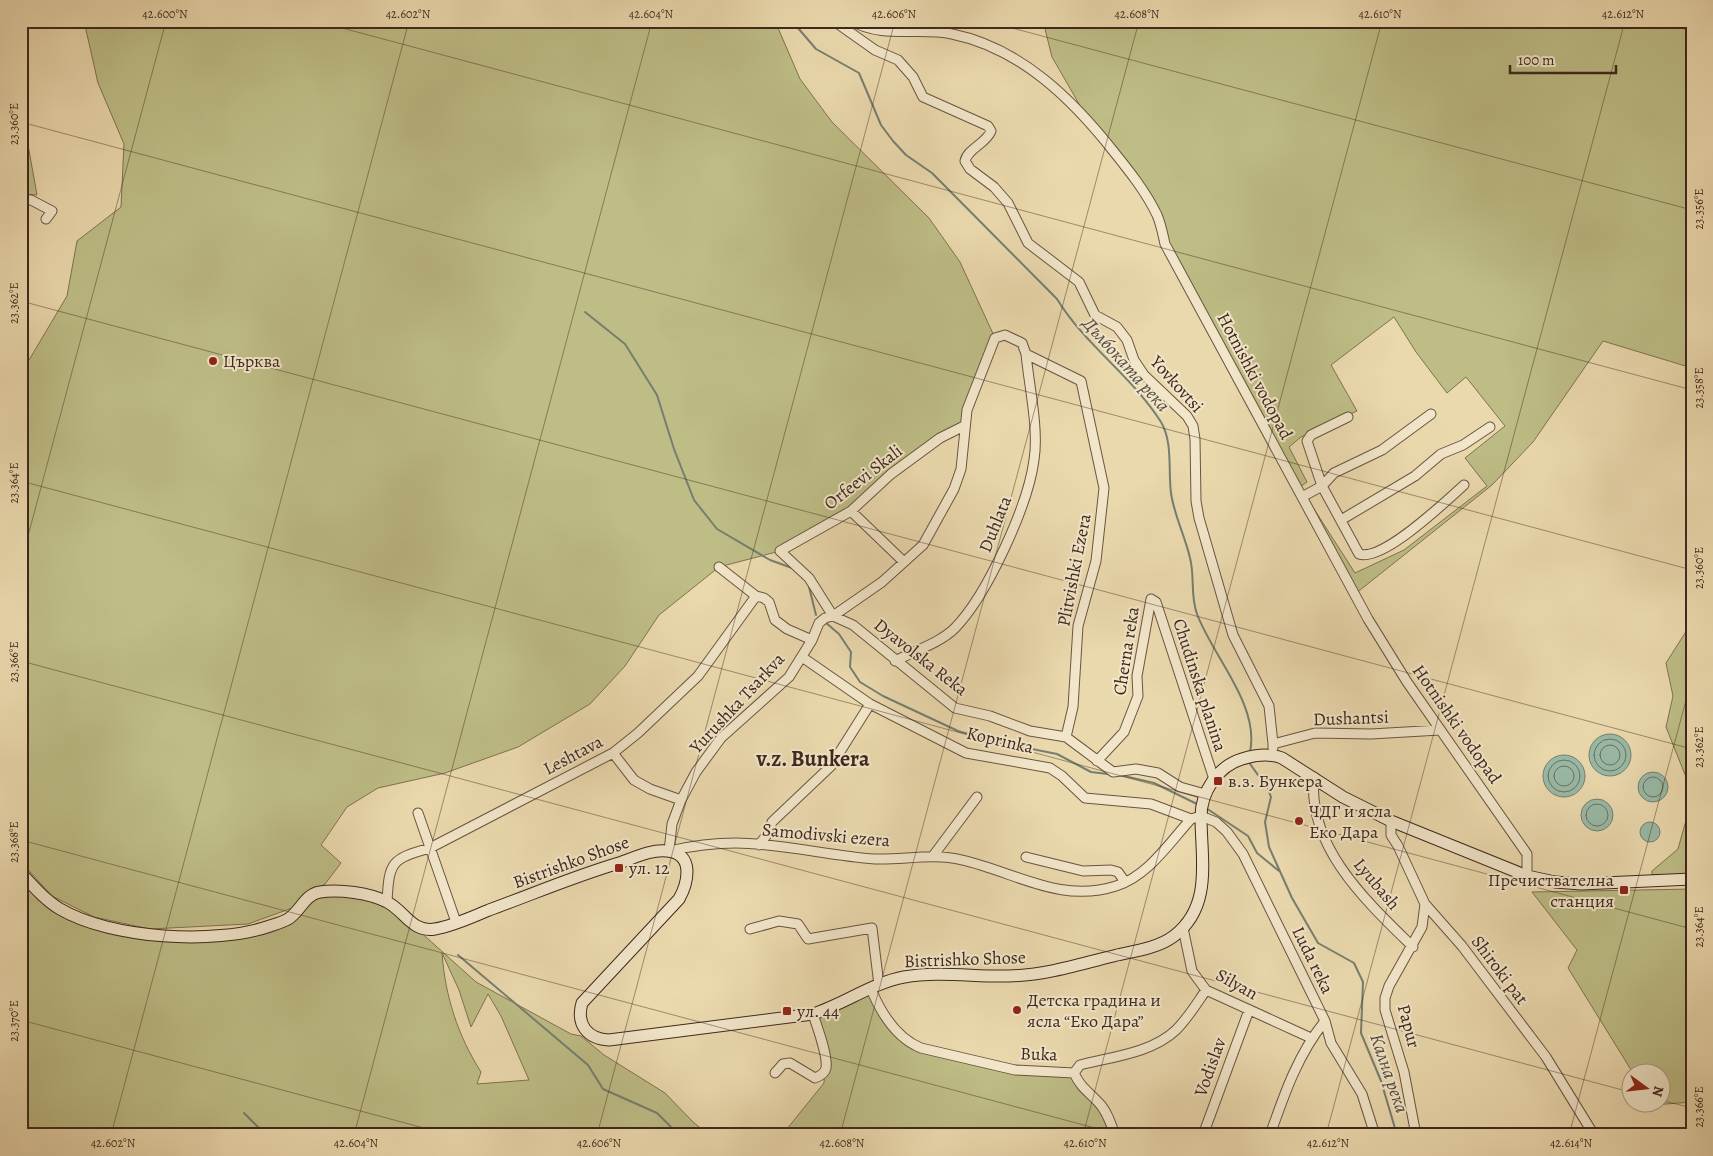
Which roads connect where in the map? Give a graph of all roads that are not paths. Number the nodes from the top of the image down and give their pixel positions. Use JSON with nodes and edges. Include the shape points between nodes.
{"nodes":[{"id":1,"x":834,"y":21,"type":"edge"},
{"id":2,"x":852,"y":21,"type":"edge"},
{"id":3,"x":21,"y":198,"type":"edge"},
{"id":4,"x":46,"y":219,"type":"dead end"},
{"id":5,"x":1026,"y":354,"type":"junction"},
{"id":6,"x":1431,"y":414,"type":"dead end"},
{"id":7,"x":1348,"y":417,"type":"dead end"},
{"id":8,"x":964,"y":426,"type":"junction"},
{"id":9,"x":1490,"y":427,"type":"dead end"},
{"id":10,"x":1464,"y":485,"type":"dead end"},
{"id":11,"x":1322,"y":486,"type":"junction"},
{"id":12,"x":1302,"y":497,"type":"junction"},
{"id":13,"x":851,"y":511,"type":"junction"},
{"id":14,"x":1340,"y":520,"type":"junction"},
{"id":15,"x":904,"y":562,"type":"junction"},
{"id":16,"x":719,"y":567,"type":"dead end"},
{"id":17,"x":756,"y":596,"type":"junction"},
{"id":18,"x":1156,"y":602,"type":"joint"},
{"id":19,"x":833,"y":616,"type":"junction"},
{"id":20,"x":812,"y":640,"type":"junction"},
{"id":21,"x":802,"y":656,"type":"junction"},
{"id":22,"x":895,"y":661,"type":"junction"},
{"id":23,"x":870,"y":704,"type":"junction"},
{"id":24,"x":1440,"y":730,"type":"junction"},
{"id":25,"x":1066,"y":737,"type":"junction"},
{"id":26,"x":1273,"y":749,"type":"junction"},
{"id":27,"x":613,"y":753,"type":"junction"},
{"id":28,"x":1098,"y":761,"type":"junction"},
{"id":29,"x":1314,"y":777,"type":"junction"},
{"id":30,"x":1214,"y":779,"type":"junction"},
{"id":31,"x":1206,"y":794,"type":"junction"},
{"id":32,"x":977,"y":797,"type":"dead end"},
{"id":33,"x":681,"y":800,"type":"junction"},
{"id":34,"x":418,"y":813,"type":"dead end"},
{"id":35,"x":1196,"y":818,"type":"junction"},
{"id":36,"x":1391,"y":822,"type":"junction"},
{"id":37,"x":759,"y":845,"type":"junction"},
{"id":38,"x":430,"y":848,"type":"junction"},
{"id":39,"x":669,"y":851,"type":"junction"},
{"id":40,"x":933,"y":856,"type":"junction"},
{"id":41,"x":1026,"y":857,"type":"dead end"},
{"id":42,"x":21,"y":873,"type":"edge"},
{"id":43,"x":1527,"y":876,"type":"junction"},
{"id":44,"x":1692,"y":879,"type":"edge"},
{"id":45,"x":1126,"y":882,"type":"junction"},
{"id":46,"x":387,"y":902,"type":"junction"},
{"id":47,"x":1425,"y":904,"type":"junction"},
{"id":48,"x":456,"y":922,"type":"junction"},
{"id":49,"x":1183,"y":928,"type":"junction"},
{"id":50,"x":750,"y":929,"type":"dead end"},
{"id":51,"x":1413,"y":947,"type":"junction"},
{"id":52,"x":875,"y":987,"type":"junction"},
{"id":53,"x":1206,"y":990,"type":"junction"},
{"id":54,"x":1249,"y":1010,"type":"junction"},
{"id":55,"x":813,"y":1014,"type":"junction"},
{"id":56,"x":1325,"y":1021,"type":"junction"},
{"id":57,"x":1311,"y":1038,"type":"junction"},
{"id":58,"x":775,"y":1073,"type":"dead end"},
{"id":59,"x":1074,"y":1073,"type":"junction"},
{"id":60,"x":1115,"y":1135,"type":"edge"},
{"id":61,"x":1202,"y":1135,"type":"edge"},
{"id":62,"x":1270,"y":1135,"type":"edge"},
{"id":63,"x":1375,"y":1135,"type":"edge"},
{"id":64,"x":1416,"y":1135,"type":"edge"},
{"id":65,"x":1594,"y":1135,"type":"edge"}],
"edges":[{"from":1,"to":26,"type":"street","name":"Yovkovtsi","via":[[875,50],[898,60],[913,77],[923,98],[988,126],[991,131],[989,137],[966,155],[965,161],[970,170],[994,187],[1008,203],[1028,243],[1080,282],[1095,315],[1117,326],[1144,375],[1188,416],[1195,439],[1199,518],[1233,635],[1269,706]]},
{"from":2,"to":12,"type":"street","name":"Hotnishki vodopad","via":[[873,30],[933,30],[980,42],[1010,56],[1043,78],[1086,116],[1134,176],[1158,216],[1165,244]]},
{"from":3,"to":4,"type":"street","via":[[52,212]]},
{"from":5,"to":8,"type":"street","name":"Yurushka Tsarkva","via":[[1022,343],[1016,339],[1005,334],[995,338]]},
{"from":5,"to":22,"type":"street","name":"Duhlata","via":[[1035,460],[1029,485],[997,565],[976,602],[954,629],[939,640]]},
{"from":5,"to":25,"type":"street","name":"Plitvishki Ezera","via":[[1080,381],[1104,488],[1096,560],[1078,626],[1072,707]]},
{"from":6,"to":11,"type":"street","via":[[1382,450],[1334,473]]},
{"from":7,"to":11,"type":"street","via":[[1311,435],[1307,441]]},
{"from":8,"to":13,"type":"street","name":"Orfeevi Skali","via":[[940,438],[892,474]]},
{"from":8,"to":15,"type":"street","name":"Yurushka Tsarkva","via":[[961,469],[954,489],[923,546]]},
{"from":9,"to":14,"type":"street","via":[[1463,445],[1441,454],[1415,476]]},
{"from":10,"to":14,"type":"street","via":[[1397,542],[1363,555],[1357,551]]},
{"from":11,"to":12,"type":"street"},
{"from":11,"to":14,"type":"street"},
{"from":12,"to":24,"type":"street","name":"Hotnishki vodopad","via":[[1368,619]]},
{"from":13,"to":15,"type":"street"},
{"from":13,"to":19,"type":"street","name":"Orfeevi Skali","via":[[780,551],[809,578]]},
{"from":15,"to":19,"type":"street","name":"Yurushka Tsarkva","via":[[882,582]]},
{"from":16,"to":17,"type":"street"},
{"from":17,"to":20,"type":"street","via":[[769,602],[775,620]]},
{"from":17,"to":27,"type":"street","name":"Leshtava","via":[[698,676]]},
{"from":18,"to":28,"type":"street","name":"Cherna reka","via":[[1151,600],[1149,604],[1137,676],[1138,696],[1124,732]]},
{"from":18,"to":30,"type":"street","name":"Chudinska planina"},
{"from":19,"to":20,"type":"street","name":"Yurushka Tsarkva","via":[[819,623]]},
{"from":19,"to":22,"type":"street","name":"Dyavolska Reka","via":[[853,625]]},
{"from":20,"to":21,"type":"street","name":"Yurushka Tsarkva"},
{"from":21,"to":23,"type":"street","name":"Koprinka"},
{"from":21,"to":33,"type":"street","name":"Yurushka Tsarkva","via":[[789,677],[721,738],[696,772]]},
{"from":22,"to":25,"type":"street","name":"Dyavolska Reka","via":[[955,708],[990,716],[1030,731]]},
{"from":23,"to":35,"type":"street","name":"Koprinka","via":[[966,753],[1050,768],[1085,798],[1151,804]]},
{"from":23,"to":37,"type":"street","via":[[831,766],[772,822]]},
{"from":24,"to":26,"type":"street","name":"Dushantsi","via":[[1315,733]]},
{"from":24,"to":43,"type":"street","name":"Hotnishki vodopad","via":[[1527,854]]},
{"from":25,"to":28,"type":"street","name":"Dyavolska Reka"},
{"from":26,"to":29,"type":"street"},
{"from":26,"to":30,"type":"street","name":"Bistrishko Shose","via":[[1230,763]]},
{"from":27,"to":33,"type":"street","via":[[634,780]]},
{"from":27,"to":38,"type":"street","name":"Leshtava"},
{"from":28,"to":31,"type":"street","name":"Dyavolska Reka","via":[[1113,772],[1136,769],[1158,773],[1180,786]]},
{"from":29,"to":36,"type":"street","via":[[1342,797]]},
{"from":29,"to":51,"type":"street","name":"Lyubash","via":[[1313,803],[1333,856],[1370,906]]},
{"from":30,"to":31,"type":"street","name":"Bistrishko Shose"},
{"from":31,"to":35,"type":"street","name":"Bistrishko Shose"},
{"from":32,"to":40,"type":"street"},
{"from":33,"to":39,"type":"street","name":"Yurushka Tsarkva","via":[[672,824]]},
{"from":34,"to":38,"type":"street"},
{"from":35,"to":45,"type":"street","name":"Samodivski ezera","via":[[1150,865]]},
{"from":35,"to":49,"type":"street","name":"Bistrishko Shose","via":[[1203,880],[1199,899]]},
{"from":35,"to":56,"type":"street","name":"Luda reka","via":[[1216,822],[1243,854]]},
{"from":36,"to":43,"type":"street"},
{"from":36,"to":47,"type":"street","name":"Shiroki pat","via":[[1391,835]]},
{"from":37,"to":39,"type":"street","name":"Samodivski ezera","via":[[700,844]]},
{"from":37,"to":40,"type":"street","name":"Samodivski ezera","via":[[872,859]]},
{"from":38,"to":46,"type":"street","name":"Leshtava","via":[[396,861],[389,873]]},
{"from":38,"to":48,"type":"street"},
{"from":39,"to":48,"type":"street","name":"Bistrishko Shose","via":[[654,852],[603,868]]},
{"from":39,"to":55,"type":"street","name":"Bistrishko Shose","via":[[678,854],[687,865],[689,872],[685,889],[582,1003],[580,1020],[586,1032],[600,1039],[618,1039]]},
{"from":40,"to":45,"type":"street","name":"Samodivski ezera","via":[[962,860],[1062,891],[1103,889]]},
{"from":41,"to":45,"type":"street","via":[[1083,871],[1111,870],[1118,872]]},
{"from":42,"to":46,"type":"street","via":[[62,910],[137,934],[210,936],[269,926],[288,918],[317,892],[335,891]]},
{"from":43,"to":44,"type":"street","via":[[1581,884]]},
{"from":46,"to":48,"type":"street","name":"Bistrishko Shose","via":[[417,927],[436,929]]},
{"from":47,"to":51,"type":"street","name":"Papur","via":[[1422,927]]},
{"from":47,"to":65,"type":"street","name":"Shiroki pat","via":[[1462,946],[1546,1057]]},
{"from":49,"to":52,"type":"street","name":"Bistrishko Shose","via":[[1173,937],[1150,948],[1043,973],[914,976]]},
{"from":49,"to":53,"type":"street","name":"Silyan","via":[[1192,971]]},
{"from":50,"to":52,"type":"street","via":[[788,921],[798,924],[808,939],[872,928]]},
{"from":51,"to":64,"type":"street","name":"Papur","via":[[1389,986],[1385,1010],[1404,1072]]},
{"from":52,"to":55,"type":"street","name":"Bistrishko Shose"},
{"from":52,"to":59,"type":"street","name":"Buka","via":[[882,1013],[914,1046],[1015,1070]]},
{"from":53,"to":54,"type":"street","name":"Silyan"},
{"from":53,"to":59,"type":"street","name":"Buka","via":[[1177,1029],[1165,1038],[1147,1048],[1080,1064]]},
{"from":54,"to":57,"type":"street","name":"Silyan"},
{"from":54,"to":61,"type":"street","name":"Vodislav"},
{"from":55,"to":58,"type":"street","via":[[826,1069],[815,1078],[790,1064],[783,1064]]},
{"from":56,"to":57,"type":"street"},
{"from":56,"to":63,"type":"street","name":"Luda reka","via":[[1331,1043],[1362,1094]]},
{"from":57,"to":62,"type":"street","via":[[1292,1076]]},
{"from":59,"to":60,"type":"street","via":[[1081,1087],[1100,1104]]}]}
